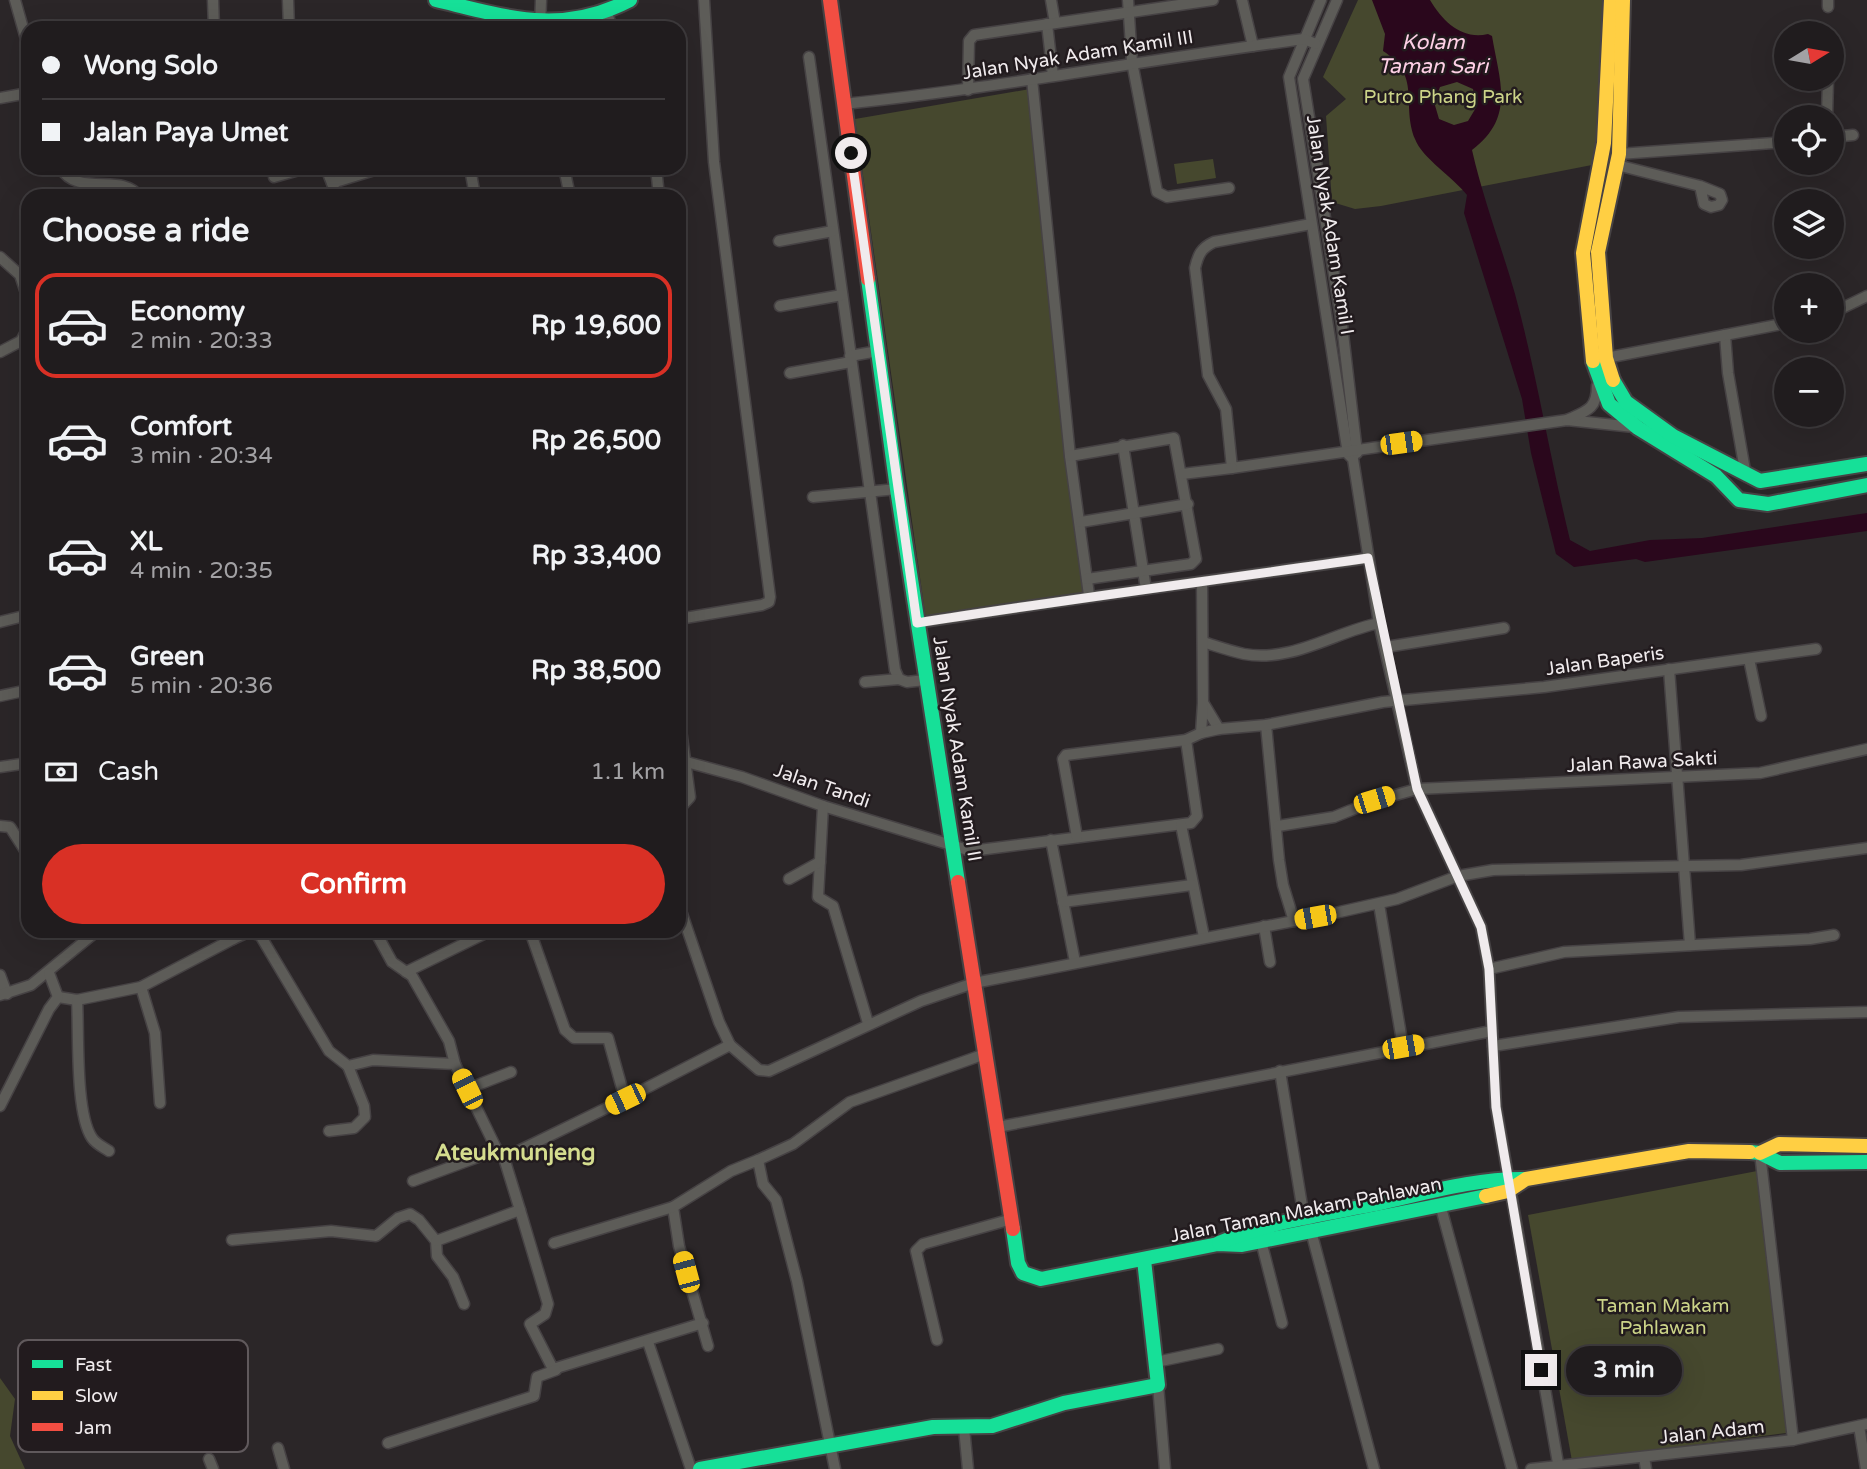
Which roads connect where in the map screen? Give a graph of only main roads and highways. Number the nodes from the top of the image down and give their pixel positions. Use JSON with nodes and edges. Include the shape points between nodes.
{"nodes":[{"id":1,"x":436,"y":0,"type":"edge"},
{"id":2,"x":630,"y":0,"type":"edge"},
{"id":3,"x":830,"y":0,"type":"edge"},
{"id":4,"x":1611,"y":0,"type":"edge"},
{"id":5,"x":1623,"y":0,"type":"edge"},
{"id":6,"x":457,"y":2,"type":"edge"},
{"id":7,"x":526,"y":21,"type":"edge"},
{"id":8,"x":584,"y":21,"type":"edge"},
{"id":9,"x":1614,"y":394,"type":"junction"},
{"id":10,"x":1867,"y":464,"type":"edge"},
{"id":11,"x":1867,"y":485,"type":"edge"},
{"id":12,"x":1867,"y":1146,"type":"edge"},
{"id":13,"x":1760,"y":1153,"type":"junction"},
{"id":14,"x":1867,"y":1162,"type":"edge"},
{"id":15,"x":1507,"y":1185,"type":"junction"},
{"id":16,"x":1403,"y":1205,"type":"junction"},
{"id":17,"x":1308,"y":1224,"type":"junction"},
{"id":18,"x":1218,"y":1244,"type":"junction"},
{"id":19,"x":1144,"y":1260,"type":"junction"},
{"id":20,"x":1023,"y":1273,"type":"joint"},
{"id":21,"x":700,"y":1469,"type":"edge"}],
"edges":[{"from":1,"to":6,"type":"main road"},
{"from":2,"to":8,"type":"main road"},
{"from":3,"to":20,"type":"main road","name":"Jalan Nyak Adam Kamil II","via":[[925,680]]},
{"from":4,"to":9,"type":"main road","via":[[1604,143],[1583,253],[1597,379]]},
{"from":5,"to":9,"type":"main road","via":[[1618,159],[1598,252],[1606,358]]},
{"from":6,"to":7,"type":"main road"},
{"from":9,"to":10,"type":"main road","via":[[1673,436],[1759,481]]},
{"from":9,"to":11,"type":"main road","via":[[1638,428],[1716,476],[1740,500],[1769,504]]},
{"from":12,"to":13,"type":"main road","name":"Jalan Taman Makam Pahlawan","via":[[1779,1144]]},
{"from":13,"to":14,"type":"main road","name":"Jalan Taman Makam Pahlawan","via":[[1780,1163]]},
{"from":13,"to":15,"type":"main road","name":"Jalan Taman Makam Pahlawan","via":[[1710,1149]]},
{"from":15,"to":16,"type":"main road"},
{"from":15,"to":16,"type":"main road","name":"Jalan Taman Makam Pahlawan","via":[[1440,1204]]},
{"from":16,"to":17,"type":"main road","name":"Jalan Taman Makam Pahlawan"},
{"from":17,"to":18,"type":"main road","name":"Jalan Taman Makam Pahlawan","via":[[1261,1241]]},
{"from":17,"to":18,"type":"main road","via":[[1244,1231]]},
{"from":18,"to":19,"type":"main road","name":"Jalan Taman Makam Pahlawan"},
{"from":19,"to":20,"type":"main road","name":"Jalan Taman Makam Pahlawan","via":[[1041,1279]]},
{"from":19,"to":21,"type":"main road","via":[[1158,1385],[1064,1403],[992,1426],[933,1427]]}]}
